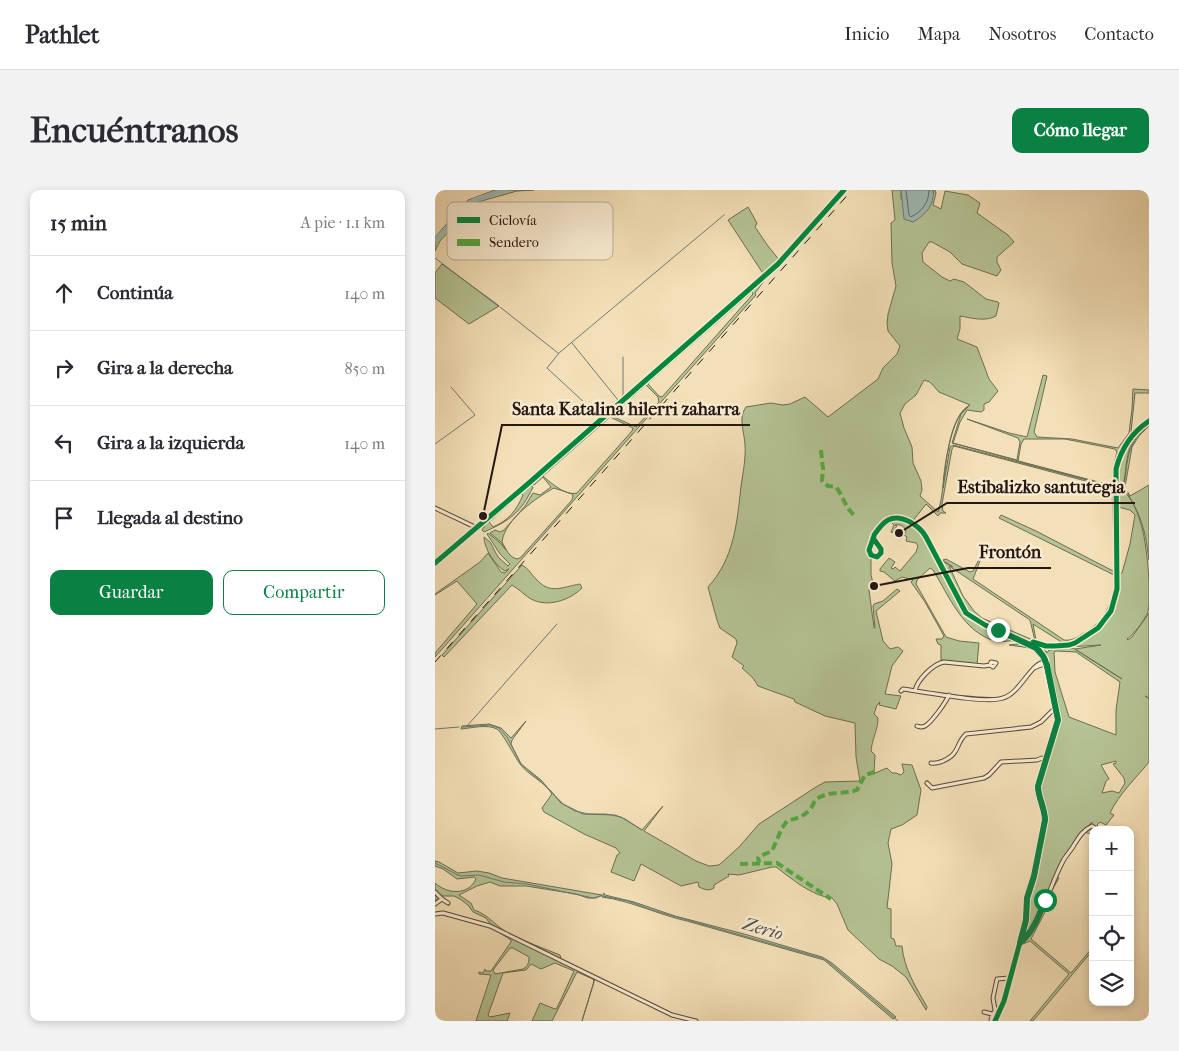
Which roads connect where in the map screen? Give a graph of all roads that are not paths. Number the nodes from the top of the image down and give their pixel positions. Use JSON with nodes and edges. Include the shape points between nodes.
{"nodes":[{"id":1,"x":844,"y":190,"type":"edge"},
{"id":2,"x":435,"y":508,"type":"edge"},
{"id":3,"x":477,"y":528,"type":"junction"},
{"id":4,"x":873,"y":538,"type":"junction"},
{"id":5,"x":435,"y":563,"type":"edge"},
{"id":6,"x":1038,"y":649,"type":"junction"},
{"id":7,"x":1046,"y":663,"type":"junction"},
{"id":8,"x":990,"y":665,"type":"dead end"},
{"id":9,"x":1038,"y":665,"type":"junction"},
{"id":10,"x":1049,"y":673,"type":"junction"},
{"id":11,"x":901,"y":691,"type":"dead end"},
{"id":12,"x":915,"y":691,"type":"junction"},
{"id":13,"x":949,"y":695,"type":"junction"},
{"id":14,"x":1053,"y":699,"type":"junction"},
{"id":15,"x":1057,"y":711,"type":"junction"},
{"id":16,"x":1050,"y":714,"type":"junction"},
{"id":17,"x":1058,"y":721,"type":"junction"},
{"id":18,"x":917,"y":726,"type":"dead end"},
{"id":19,"x":1049,"y":751,"type":"junction"},
{"id":20,"x":1039,"y":759,"type":"junction"},
{"id":21,"x":1045,"y":761,"type":"junction"},
{"id":22,"x":931,"y":763,"type":"dead end"},
{"id":23,"x":1043,"y":767,"type":"junction"},
{"id":24,"x":927,"y":783,"type":"dead end"},
{"id":25,"x":1089,"y":826,"type":"edge"},
{"id":26,"x":435,"y":892,"type":"edge"},
{"id":27,"x":442,"y":899,"type":"junction"},
{"id":28,"x":448,"y":903,"type":"dead end"},
{"id":29,"x":435,"y":904,"type":"edge"},
{"id":30,"x":435,"y":914,"type":"edge"},
{"id":31,"x":1020,"y":943,"type":"junction"},
{"id":32,"x":1009,"y":978,"type":"junction"},
{"id":33,"x":1002,"y":1005,"type":"junction"},
{"id":34,"x":995,"y":1010,"type":"junction"},
{"id":35,"x":984,"y":1012,"type":"dead end"},
{"id":36,"x":992,"y":1014,"type":"junction"},
{"id":37,"x":696,"y":1021,"type":"edge"},
{"id":38,"x":991,"y":1021,"type":"edge"},
{"id":39,"x":995,"y":1021,"type":"edge"}],
"edges":[{"from":1,"to":3,"type":"street","via":[[778,264]]},
{"from":2,"to":3,"type":"street"},
{"from":3,"to":5,"type":"street"},
{"from":4,"to":4,"type":"street","via":[[869,552],[876,557],[882,551]]},
{"from":4,"to":6,"type":"street","via":[[890,519],[909,522],[924,534],[966,613]]},
{"from":6,"to":7,"type":"street"},
{"from":6,"to":9,"type":"street"},
{"from":7,"to":9,"type":"street"},
{"from":7,"to":10,"type":"street"},
{"from":8,"to":12,"type":"street","via":[[940,663],[919,682]]},
{"from":9,"to":10,"type":"street"},
{"from":9,"to":13,"type":"street","via":[[1016,691],[1002,699]]},
{"from":10,"to":14,"type":"street"},
{"from":11,"to":12,"type":"street"},
{"from":12,"to":13,"type":"street"},
{"from":13,"to":18,"type":"street","via":[[925,725]]},
{"from":14,"to":15,"type":"street"},
{"from":14,"to":16,"type":"street"},
{"from":15,"to":16,"type":"street"},
{"from":15,"to":17,"type":"street"},
{"from":16,"to":17,"type":"street"},
{"from":16,"to":22,"type":"street","via":[[1031,727],[967,734],[953,756]]},
{"from":17,"to":19,"type":"street"},
{"from":19,"to":20,"type":"street"},
{"from":19,"to":21,"type":"street"},
{"from":20,"to":21,"type":"street"},
{"from":20,"to":23,"type":"street"},
{"from":20,"to":24,"type":"street","via":[[1001,762],[987,777],[979,779],[932,788]]},
{"from":21,"to":23,"type":"street"},
{"from":23,"to":31,"type":"street","via":[[1038,789],[1045,820]]},
{"from":25,"to":31,"type":"street","via":[[1064,859],[1037,920]]},
{"from":26,"to":27,"type":"street"},
{"from":27,"to":28,"type":"street"},
{"from":27,"to":29,"type":"street"},
{"from":30,"to":37,"type":"street","via":[[447,914],[490,926],[672,1015]]},
{"from":31,"to":32,"type":"street"},
{"from":32,"to":33,"type":"street"},
{"from":32,"to":34,"type":"street","via":[[996,981]]},
{"from":33,"to":34,"type":"street"},
{"from":33,"to":39,"type":"street"},
{"from":34,"to":36,"type":"street"},
{"from":35,"to":36,"type":"street"},
{"from":36,"to":38,"type":"street"}]}
